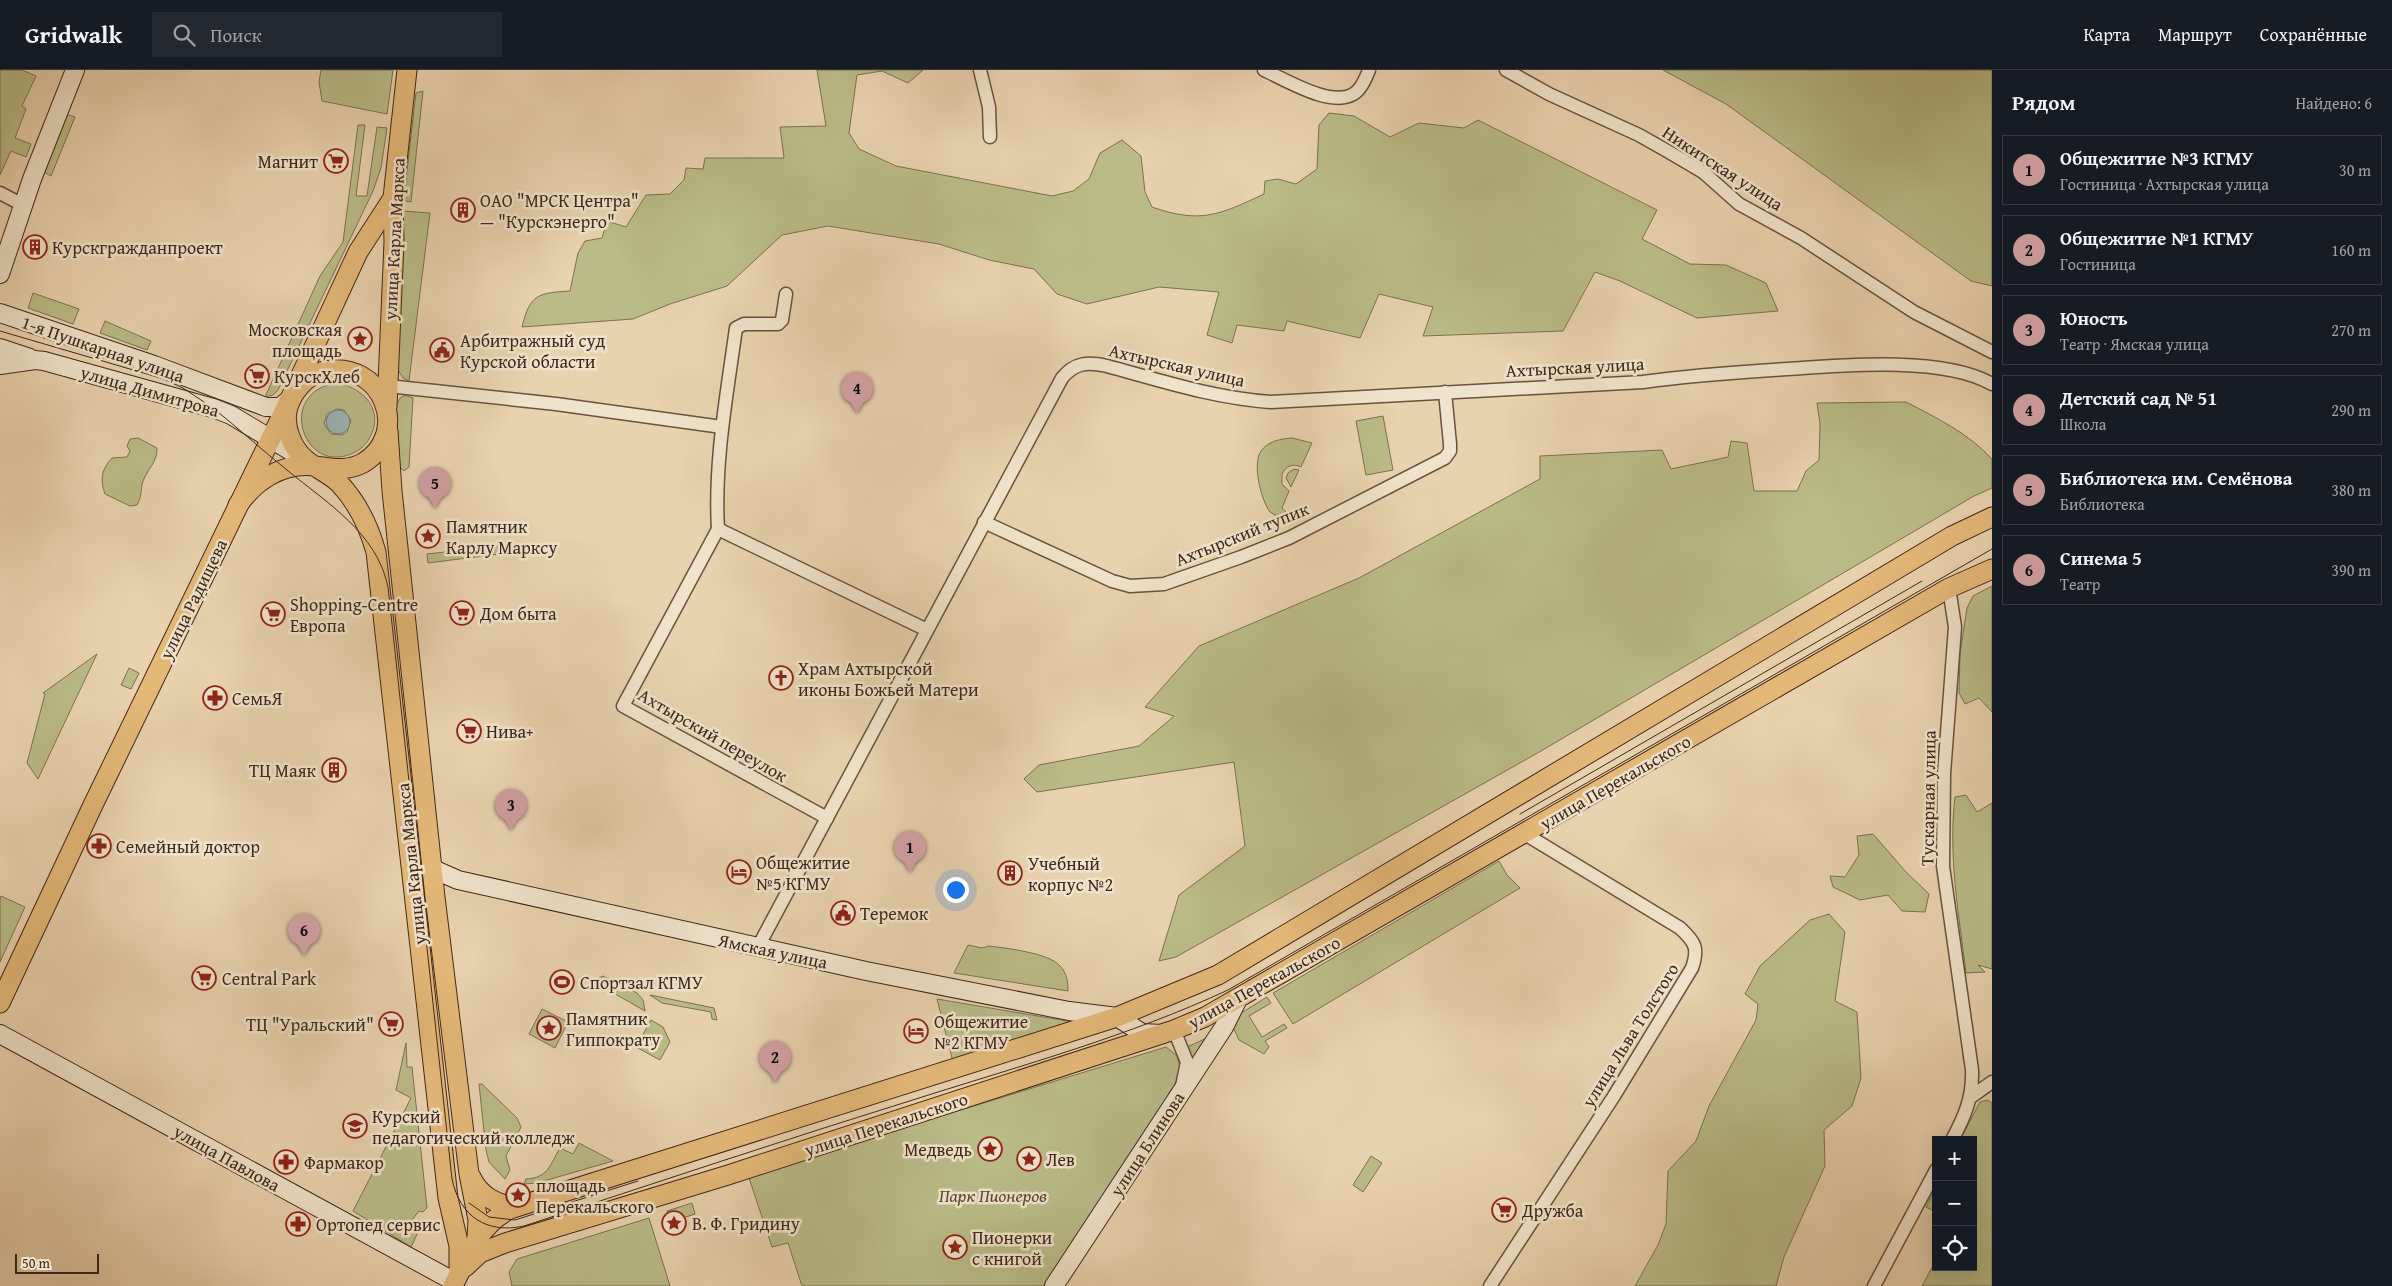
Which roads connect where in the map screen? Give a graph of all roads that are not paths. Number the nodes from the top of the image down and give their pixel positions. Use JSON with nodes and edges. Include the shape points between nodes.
{"nodes":[{"id":1,"x":76,"y":70,"type":"edge"},
{"id":2,"x":407,"y":70,"type":"edge"},
{"id":3,"x":980,"y":70,"type":"edge"},
{"id":4,"x":1264,"y":70,"type":"edge"},
{"id":5,"x":1369,"y":70,"type":"edge"},
{"id":6,"x":1506,"y":70,"type":"edge"},
{"id":7,"x":990,"y":136,"type":"dead end"},
{"id":8,"x":0,"y":193,"type":"edge"},
{"id":9,"x":393,"y":198,"type":"junction"},
{"id":10,"x":23,"y":205,"type":"junction"},
{"id":11,"x":0,"y":274,"type":"edge"},
{"id":12,"x":786,"y":294,"type":"dead end"},
{"id":13,"x":0,"y":313,"type":"edge"},
{"id":14,"x":0,"y":348,"type":"edge"},
{"id":15,"x":1992,"y":352,"type":"edge"},
{"id":16,"x":35,"y":360,"type":"junction"},
{"id":17,"x":0,"y":365,"type":"edge"},
{"id":18,"x":154,"y":365,"type":"junction"},
{"id":19,"x":1992,"y":384,"type":"edge"},
{"id":20,"x":388,"y":386,"type":"junction"},
{"id":21,"x":148,"y":390,"type":"junction"},
{"id":22,"x":1445,"y":392,"type":"junction"},
{"id":23,"x":290,"y":399,"type":"junction"},
{"id":24,"x":387,"y":417,"type":"junction"},
{"id":25,"x":722,"y":427,"type":"junction"},
{"id":26,"x":271,"y":438,"type":"junction"},
{"id":27,"x":316,"y":466,"type":"junction"},
{"id":28,"x":238,"y":505,"type":"junction"},
{"id":29,"x":1992,"y":517,"type":"edge"},
{"id":30,"x":984,"y":522,"type":"junction"},
{"id":31,"x":718,"y":529,"type":"junction"},
{"id":32,"x":1992,"y":569,"type":"edge"},
{"id":33,"x":1949,"y":588,"type":"junction"},
{"id":34,"x":927,"y":630,"type":"junction"},
{"id":35,"x":827,"y":818,"type":"junction"},
{"id":36,"x":1525,"y":834,"type":"junction"},
{"id":37,"x":433,"y":869,"type":"junction"},
{"id":38,"x":758,"y":947,"type":"junction"},
{"id":39,"x":1237,"y":1001,"type":"junction"},
{"id":40,"x":0,"y":1003,"type":"edge"},
{"id":41,"x":1117,"y":1017,"type":"junction"},
{"id":42,"x":1174,"y":1030,"type":"junction"},
{"id":43,"x":0,"y":1034,"type":"edge"},
{"id":44,"x":1992,"y":1082,"type":"edge"},
{"id":45,"x":1180,"y":1093,"type":"junction"},
{"id":46,"x":1971,"y":1097,"type":"junction"},
{"id":47,"x":1954,"y":1136,"type":"edge"},
{"id":48,"x":469,"y":1174,"type":"junction"},
{"id":49,"x":1932,"y":1177,"type":"edge"},
{"id":50,"x":448,"y":1198,"type":"junction"},
{"id":51,"x":518,"y":1206,"type":"junction"},
{"id":52,"x":477,"y":1237,"type":"junction"},
{"id":53,"x":517,"y":1239,"type":"junction"},
{"id":54,"x":456,"y":1284,"type":"edge"},
{"id":55,"x":1054,"y":1286,"type":"edge"},
{"id":56,"x":1490,"y":1286,"type":"edge"},
{"id":57,"x":1874,"y":1286,"type":"edge"}],
"edges":[{"from":1,"to":10,"type":"main road"},
{"from":2,"to":9,"type":"main road","name":"улица Карла Маркса"},
{"from":3,"to":7,"type":"street","via":[[989,107]]},
{"from":4,"to":5,"type":"street","via":[[1316,94],[1334,98],[1356,93]]},
{"from":6,"to":15,"type":"street","name":"Никитская улица","via":[[1670,152],[1703,172],[1739,204],[1801,238],[1914,312]]},
{"from":8,"to":10,"type":"street"},
{"from":9,"to":20,"type":"main road","name":"улица Карла Маркса"},
{"from":9,"to":23,"type":"main road","name":"улица Радищева","via":[[358,252]]},
{"from":10,"to":11,"type":"main road"},
{"from":12,"to":25,"type":"street","via":[[782,320],[778,324],[744,324],[736,328]]},
{"from":13,"to":18,"type":"main road","name":"1-я Пушкарная улица"},
{"from":14,"to":16,"type":"main road"},
{"from":16,"to":17,"type":"main road","name":"улица Димитрова"},
{"from":16,"to":21,"type":"main road","name":"улица Димитрова"},
{"from":18,"to":21,"type":"main road","via":[[163,372],[164,379],[158,388]]},
{"from":18,"to":23,"type":"main road","name":"1-я Пушкарная улица","via":[[266,407],[280,407]]},
{"from":19,"to":22,"type":"street","name":"Ахтырская улица","via":[[1952,371],[1865,365],[1697,374],[1643,382]]},
{"from":20,"to":24,"type":"main road","name":"улица Карла Маркса"},
{"from":20,"to":25,"type":"street","via":[[556,404]]},
{"from":21,"to":26,"type":"main road","name":"улица Димитрова","via":[[231,415]]},
{"from":22,"to":30,"type":"street","name":"Ахтырская улица","via":[[1271,402],[1212,394],[1107,366],[1077,365],[1062,378]]},
{"from":22,"to":30,"type":"street","name":"Ахтырский тупик","via":[[1450,444],[1445,458],[1289,538],[1164,584],[1130,586],[1112,581]]},
{"from":23,"to":24,"type":"main road","via":[[310,378],[321,372],[341,369],[372,382],[384,399]]},
{"from":23,"to":26,"type":"main road","name":"улица Радищева"},
{"from":23,"to":27,"type":"main road","via":[[287,413],[290,436],[305,459]]},
{"from":24,"to":27,"type":"main road","via":[[378,448],[362,463],[338,470]]},
{"from":24,"to":37,"type":"main road","name":"улица Карла Маркса"},
{"from":25,"to":31,"type":"street","via":[[716,501]]},
{"from":26,"to":27,"type":"main road","name":"улица Димитрова"},
{"from":26,"to":28,"type":"main road","name":"улица Радищева"},
{"from":27,"to":28,"type":"main road","via":[[293,467],[272,473],[248,490]]},
{"from":27,"to":50,"type":"main road","name":"улица Карла Маркса","via":[[354,501],[372,536],[376,552]]},
{"from":28,"to":40,"type":"main road","name":"улица Радищева"},
{"from":29,"to":41,"type":"main road","name":"улица Перекальского","via":[[1952,536],[1218,975]]},
{"from":30,"to":34,"type":"street","name":"Ахтырская улица"},
{"from":31,"to":34,"type":"street"},
{"from":31,"to":35,"type":"street","name":"Ахтырский переулок","via":[[623,706]]},
{"from":32,"to":33,"type":"main road","name":"улица Перекальского"},
{"from":33,"to":36,"type":"main road","name":"улица Перекальского"},
{"from":33,"to":46,"type":"street","name":"Тускарная улица","via":[[1955,627],[1943,792],[1943,866],[1972,1070]]},
{"from":34,"to":35,"type":"street","name":"Ахтырская улица"},
{"from":35,"to":38,"type":"street","name":"Ахтырская улица"},
{"from":36,"to":39,"type":"main road","name":"улица Перекальского"},
{"from":36,"to":56,"type":"street","name":"улица Льва Толстого","via":[[1680,928],[1696,948],[1696,958],[1614,1096]]},
{"from":37,"to":38,"type":"main road","name":"Ямская улица","via":[[458,880]]},
{"from":37,"to":48,"type":"main road","name":"улица Карла Маркса"},
{"from":38,"to":41,"type":"main road","name":"Ямская улица","via":[[1050,1007]]},
{"from":39,"to":42,"type":"main road","name":"улица Перекальского"},
{"from":39,"to":45,"type":"main road","name":"улица Блинова","via":[[1224,1028]]},
{"from":41,"to":42,"type":"main road","via":[[1142,1033],[1162,1034]]},
{"from":41,"to":51,"type":"main road","name":"улица Перекальского"},
{"from":42,"to":45,"type":"street","via":[[1187,1062]]},
{"from":42,"to":53,"type":"main road","name":"улица Перекальского","via":[[737,1172]]},
{"from":43,"to":54,"type":"main road","name":"улица Павлова"},
{"from":44,"to":46,"type":"street"},
{"from":45,"to":55,"type":"main road","name":"улица Блинова"},
{"from":46,"to":47,"type":"street","name":"Тускарная улица"},
{"from":48,"to":51,"type":"main road","via":[[476,1186],[491,1199]]},
{"from":48,"to":52,"type":"main road","name":"улица Карла Маркса","via":[[478,1220]]},
{"from":49,"to":57,"type":"street"},
{"from":50,"to":52,"type":"main road","via":[[456,1216]]},
{"from":50,"to":54,"type":"main road","name":"улица Карла Маркса","via":[[459,1246],[460,1266]]},
{"from":51,"to":52,"type":"main road","name":"улица Перекальского","via":[[494,1219]]},
{"from":52,"to":53,"type":"main road","via":[[497,1242]]},
{"from":52,"to":54,"type":"main road"},
{"from":53,"to":54,"type":"main road","name":"улица Перекальского","via":[[480,1254],[466,1266]]}]}
